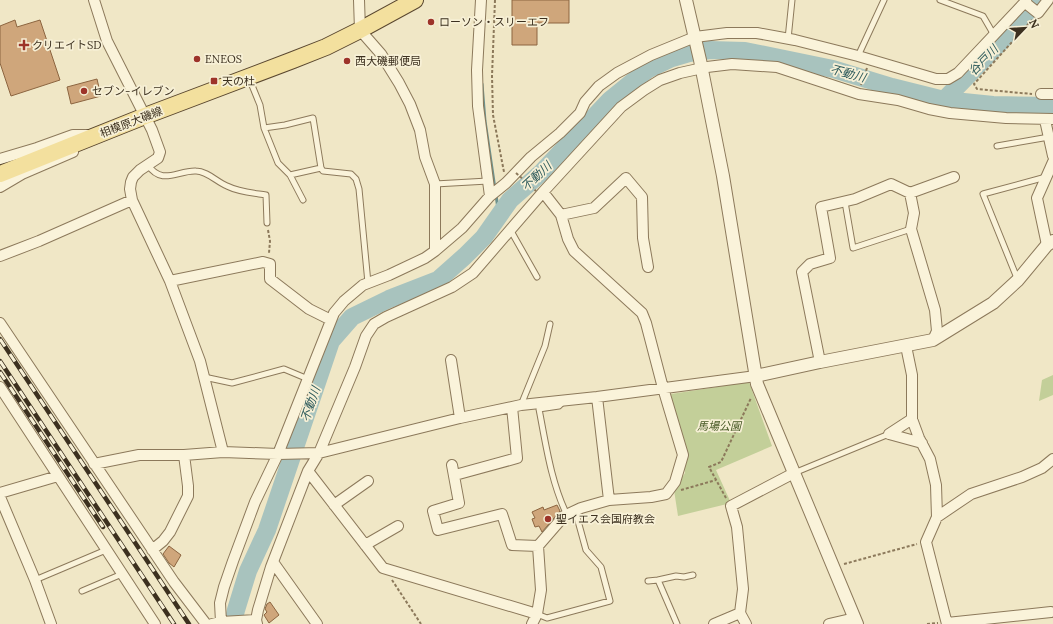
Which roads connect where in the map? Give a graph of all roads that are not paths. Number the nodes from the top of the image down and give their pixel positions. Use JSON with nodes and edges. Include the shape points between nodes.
{"nodes":[{"id":1,"x":94,"y":0,"type":"edge"},
{"id":2,"x":359,"y":0,"type":"edge"},
{"id":3,"x":415,"y":0,"type":"edge"},
{"id":4,"x":480,"y":0,"type":"edge"},
{"id":5,"x":686,"y":0,"type":"edge"},
{"id":6,"x":792,"y":0,"type":"edge"},
{"id":7,"x":884,"y":0,"type":"edge"},
{"id":8,"x":940,"y":0,"type":"edge"},
{"id":9,"x":1048,"y":0,"type":"edge"},
{"id":10,"x":1026,"y":2,"type":"edge"},
{"id":11,"x":360,"y":30,"type":"junction"},
{"id":12,"x":994,"y":34,"type":"junction"},
{"id":13,"x":788,"y":38,"type":"junction"},
{"id":14,"x":696,"y":39,"type":"junction"},
{"id":15,"x":858,"y":56,"type":"junction"},
{"id":16,"x":701,"y":64,"type":"junction"},
{"id":17,"x":249,"y":77,"type":"junction"},
{"id":18,"x":1041,"y":94,"type":"road end"},
{"id":19,"x":1053,"y":94,"type":"edge"},
{"id":20,"x":145,"y":116,"type":"junction"},
{"id":21,"x":1049,"y":119,"type":"edge"},
{"id":22,"x":264,"y":128,"type":"junction"},
{"id":23,"x":97,"y":135,"type":"junction"},
{"id":24,"x":1049,"y":137,"type":"junction"},
{"id":25,"x":997,"y":146,"type":"dead end"},
{"id":26,"x":1053,"y":156,"type":"edge"},
{"id":27,"x":0,"y":159,"type":"edge"},
{"id":28,"x":1053,"y":162,"type":"edge"},
{"id":29,"x":148,"y":165,"type":"junction"},
{"id":30,"x":321,"y":168,"type":"junction"},
{"id":31,"x":0,"y":174,"type":"edge"},
{"id":32,"x":290,"y":175,"type":"junction"},
{"id":33,"x":954,"y":177,"type":"dead end"},
{"id":34,"x":1046,"y":177,"type":"junction"},
{"id":35,"x":488,"y":181,"type":"junction"},
{"id":36,"x":434,"y":184,"type":"junction"},
{"id":37,"x":0,"y":188,"type":"edge"},
{"id":38,"x":539,"y":192,"type":"junction"},
{"id":39,"x":910,"y":193,"type":"junction"},
{"id":40,"x":490,"y":196,"type":"junction"},
{"id":41,"x":132,"y":200,"type":"junction"},
{"id":42,"x":303,"y":200,"type":"dead end"},
{"id":43,"x":845,"y":202,"type":"junction"},
{"id":44,"x":561,"y":215,"type":"junction"},
{"id":45,"x":267,"y":223,"type":"road end"},
{"id":46,"x":911,"y":230,"type":"junction"},
{"id":47,"x":511,"y":231,"type":"junction"},
{"id":48,"x":1050,"y":243,"type":"edge"},
{"id":49,"x":435,"y":251,"type":"junction"},
{"id":50,"x":0,"y":256,"type":"edge"},
{"id":51,"x":648,"y":267,"type":"dead end"},
{"id":52,"x":537,"y":277,"type":"dead end"},
{"id":53,"x":1018,"y":280,"type":"junction"},
{"id":54,"x":170,"y":282,"type":"junction"},
{"id":55,"x":368,"y":283,"type":"junction"},
{"id":56,"x":331,"y":320,"type":"junction"},
{"id":57,"x":0,"y":323,"type":"edge"},
{"id":58,"x":550,"y":324,"type":"dead end"},
{"id":59,"x":933,"y":340,"type":"junction"},
{"id":60,"x":906,"y":346,"type":"junction"},
{"id":61,"x":451,"y":360,"type":"dead end"},
{"id":62,"x":820,"y":362,"type":"junction"},
{"id":63,"x":204,"y":377,"type":"junction"},
{"id":64,"x":308,"y":379,"type":"junction"},
{"id":65,"x":756,"y":380,"type":"junction"},
{"id":66,"x":0,"y":387,"type":"edge"},
{"id":67,"x":663,"y":388,"type":"junction"},
{"id":68,"x":597,"y":397,"type":"junction"},
{"id":69,"x":565,"y":400,"type":"junction"},
{"id":70,"x":516,"y":406,"type":"junction"},
{"id":71,"x":460,"y":418,"type":"junction"},
{"id":72,"x":912,"y":419,"type":"junction"},
{"id":73,"x":888,"y":434,"type":"junction"},
{"id":74,"x":922,"y":443,"type":"junction"},
{"id":75,"x":223,"y":452,"type":"junction"},
{"id":76,"x":319,"y":452,"type":"junction"},
{"id":77,"x":278,"y":454,"type":"junction"},
{"id":78,"x":184,"y":455,"type":"junction"},
{"id":79,"x":1053,"y":459,"type":"edge"},
{"id":80,"x":94,"y":464,"type":"junction"},
{"id":81,"x":308,"y":471,"type":"junction"},
{"id":82,"x":794,"y":472,"type":"junction"},
{"id":83,"x":58,"y":476,"type":"junction"},
{"id":84,"x":368,"y":481,"type":"dead end"},
{"id":85,"x":0,"y":493,"type":"edge"},
{"id":86,"x":0,"y":497,"type":"edge"},
{"id":87,"x":609,"y":500,"type":"junction"},
{"id":88,"x":334,"y":505,"type":"junction"},
{"id":89,"x":571,"y":513,"type":"junction"},
{"id":90,"x":937,"y":517,"type":"junction"},
{"id":91,"x":398,"y":526,"type":"dead end"},
{"id":92,"x":365,"y":545,"type":"junction"},
{"id":93,"x":538,"y":546,"type":"junction"},
{"id":94,"x":106,"y":550,"type":"junction"},
{"id":95,"x":152,"y":550,"type":"junction"},
{"id":96,"x":273,"y":562,"type":"junction"},
{"id":97,"x":122,"y":574,"type":"junction"},
{"id":98,"x":693,"y":575,"type":"dead end"},
{"id":99,"x":35,"y":580,"type":"junction"},
{"id":100,"x":648,"y":580,"type":"dead end"},
{"id":101,"x":658,"y":580,"type":"junction"},
{"id":102,"x":82,"y":590,"type":"dead end"},
{"id":103,"x":1051,"y":612,"type":"dead end"},
{"id":104,"x":740,"y":613,"type":"junction"},
{"id":105,"x":537,"y":614,"type":"junction"},
{"id":106,"x":856,"y":621,"type":"edge"},
{"id":107,"x":256,"y":622,"type":"edge"},
{"id":108,"x":217,"y":623,"type":"edge"},
{"id":109,"x":947,"y":623,"type":"edge"},
{"id":110,"x":50,"y":624,"type":"edge"},
{"id":111,"x":155,"y":624,"type":"edge"},
{"id":112,"x":206,"y":624,"type":"edge"},
{"id":113,"x":317,"y":624,"type":"edge"},
{"id":114,"x":532,"y":624,"type":"edge"},
{"id":115,"x":677,"y":624,"type":"edge"},
{"id":116,"x":714,"y":624,"type":"edge"},
{"id":117,"x":746,"y":624,"type":"edge"},
{"id":118,"x":829,"y":624,"type":"edge"}],
"edges":[{"from":1,"to":20,"type":"street","via":[[107,41]]},
{"from":2,"to":11,"type":"street"},
{"from":3,"to":11,"type":"main road","name":"相模原大磯線"},
{"from":4,"to":35,"type":"street","via":[[478,106]]},
{"from":5,"to":14,"type":"street"},
{"from":6,"to":13,"type":"lane"},
{"from":7,"to":15,"type":"lane"},
{"from":8,"to":12,"type":"lane","via":[[983,16]]},
{"from":9,"to":10,"type":"street","via":[[1038,13]]},
{"from":10,"to":12,"type":"street"},
{"from":11,"to":17,"type":"main road","name":"相模原大磯線","via":[[326,47]]},
{"from":11,"to":36,"type":"street","via":[[381,54],[410,104],[420,130]]},
{"from":12,"to":15,"type":"street","via":[[958,73],[948,79],[936,79]]},
{"from":13,"to":14,"type":"street","via":[[757,33],[727,33]]},
{"from":13,"to":15,"type":"street"},
{"from":14,"to":16,"type":"street"},
{"from":14,"to":40,"type":"street","via":[[651,55],[599,86],[565,128],[531,156]]},
{"from":16,"to":21,"type":"street","via":[[777,67],[859,94],[898,100],[950,113]]},
{"from":16,"to":38,"type":"street","via":[[660,80],[633,97]]},
{"from":16,"to":65,"type":"street","via":[[724,176]]},
{"from":17,"to":20,"type":"main road","name":"相模原大磯線"},
{"from":17,"to":22,"type":"lane","via":[[260,105]]},
{"from":18,"to":19,"type":"street"},
{"from":20,"to":23,"type":"main road","name":"相模原大磯線"},
{"from":20,"to":29,"type":"street","via":[[160,152],[158,158]]},
{"from":21,"to":24,"type":"street"},
{"from":22,"to":30,"type":"lane","via":[[313,118]]},
{"from":22,"to":32,"type":"lane","via":[[278,163]]},
{"from":23,"to":27,"type":"street","via":[[73,135]]},
{"from":23,"to":31,"type":"main road","name":"相模原大磯線"},
{"from":23,"to":37,"type":"street","via":[[70,155],[22,174]]},
{"from":24,"to":25,"type":"lane"},
{"from":24,"to":26,"type":"street"},
{"from":28,"to":34,"type":"street"},
{"from":29,"to":41,"type":"street","via":[[133,177],[130,189]]},
{"from":29,"to":45,"type":"lane","via":[[159,175],[173,176],[195,170],[234,189],[266,195]]},
{"from":30,"to":32,"type":"lane"},
{"from":30,"to":55,"type":"lane","via":[[323,171],[351,174],[356,179]]},
{"from":32,"to":42,"type":"lane"},
{"from":33,"to":39,"type":"street"},
{"from":34,"to":48,"type":"street","via":[[1037,198]]},
{"from":34,"to":53,"type":"lane","via":[[983,194]]},
{"from":35,"to":36,"type":"lane"},
{"from":35,"to":40,"type":"street"},
{"from":36,"to":49,"type":"street"},
{"from":38,"to":44,"type":"street"},
{"from":38,"to":47,"type":"street"},
{"from":39,"to":43,"type":"street","via":[[891,184]]},
{"from":39,"to":46,"type":"street","via":[[914,213]]},
{"from":40,"to":49,"type":"street","via":[[462,228]]},
{"from":41,"to":50,"type":"street"},
{"from":41,"to":54,"type":"street"},
{"from":43,"to":46,"type":"lane","via":[[853,248]]},
{"from":43,"to":62,"type":"street","via":[[821,207],[830,258],[810,264],[802,272]]},
{"from":44,"to":51,"type":"street","via":[[594,208],[626,178],[642,197]]},
{"from":44,"to":67,"type":"street","via":[[574,251],[642,313]]},
{"from":46,"to":59,"type":"street","via":[[935,310],[937,331]]},
{"from":47,"to":52,"type":"lane"},
{"from":47,"to":76,"type":"street","via":[[473,273],[452,287],[374,324],[366,336]]},
{"from":48,"to":53,"type":"street"},
{"from":49,"to":55,"type":"street","via":[[426,258]]},
{"from":53,"to":59,"type":"street","via":[[993,303]]},
{"from":54,"to":56,"type":"street","via":[[266,260],[270,264],[270,279],[309,309]]},
{"from":54,"to":63,"type":"street"},
{"from":55,"to":56,"type":"street","via":[[344,301]]},
{"from":56,"to":64,"type":"street"},
{"from":57,"to":80,"type":"street"},
{"from":58,"to":70,"type":"lane","via":[[545,346]]},
{"from":59,"to":60,"type":"street"},
{"from":60,"to":62,"type":"street"},
{"from":60,"to":72,"type":"street","via":[[912,375]]},
{"from":61,"to":71,"type":"street"},
{"from":62,"to":65,"type":"street"},
{"from":63,"to":64,"type":"lane","via":[[232,383],[284,369]]},
{"from":63,"to":75,"type":"street"},
{"from":64,"to":77,"type":"street"},
{"from":65,"to":67,"type":"street"},
{"from":65,"to":82,"type":"street"},
{"from":66,"to":83,"type":"street"},
{"from":67,"to":68,"type":"street"},
{"from":67,"to":87,"type":"street","via":[[682,455],[675,482],[666,494]]},
{"from":68,"to":69,"type":"street"},
{"from":68,"to":87,"type":"street"},
{"from":69,"to":70,"type":"street"},
{"from":69,"to":89,"type":"lane","via":[[559,406],[540,409],[553,478],[559,497]]},
{"from":70,"to":71,"type":"street"},
{"from":70,"to":93,"type":"street","via":[[517,458],[454,470],[459,503],[433,511],[438,530],[502,514],[512,545]]},
{"from":71,"to":76,"type":"street"},
{"from":72,"to":73,"type":"street"},
{"from":72,"to":74,"type":"street"},
{"from":73,"to":74,"type":"street"},
{"from":73,"to":82,"type":"lane"},
{"from":74,"to":90,"type":"street","via":[[930,459],[936,485]]},
{"from":75,"to":77,"type":"street"},
{"from":75,"to":78,"type":"street"},
{"from":76,"to":77,"type":"street"},
{"from":76,"to":81,"type":"street"},
{"from":77,"to":108,"type":"street","via":[[256,502],[224,587]]},
{"from":78,"to":80,"type":"street","via":[[139,456]]},
{"from":78,"to":95,"type":"street","via":[[188,496],[170,532]]},
{"from":79,"to":90,"type":"street","via":[[1042,468],[1022,477],[970,494]]},
{"from":80,"to":95,"type":"street"},
{"from":81,"to":88,"type":"street"},
{"from":81,"to":96,"type":"street"},
{"from":82,"to":104,"type":"street","via":[[730,506],[737,527],[743,589]]},
{"from":82,"to":106,"type":"street"},
{"from":83,"to":85,"type":"street"},
{"from":83,"to":94,"type":"street"},
{"from":84,"to":88,"type":"street"},
{"from":86,"to":99,"type":"street"},
{"from":87,"to":89,"type":"street"},
{"from":88,"to":92,"type":"street"},
{"from":89,"to":93,"type":"street","via":[[564,516]]},
{"from":89,"to":105,"type":"lane","via":[[586,550],[601,567],[610,601],[547,618]]},
{"from":90,"to":109,"type":"street","via":[[926,542]]},
{"from":91,"to":92,"type":"street"},
{"from":92,"to":105,"type":"street","via":[[383,568]]},
{"from":93,"to":105,"type":"street","via":[[541,590]]},
{"from":94,"to":97,"type":"street"},
{"from":94,"to":99,"type":"lane"},
{"from":95,"to":112,"type":"street"},
{"from":96,"to":107,"type":"street"},
{"from":96,"to":113,"type":"street"},
{"from":97,"to":102,"type":"lane"},
{"from":97,"to":111,"type":"street"},
{"from":98,"to":101,"type":"lane"},
{"from":99,"to":110,"type":"street"},
{"from":100,"to":101,"type":"lane"},
{"from":101,"to":115,"type":"lane"},
{"from":103,"to":109,"type":"street"},
{"from":104,"to":116,"type":"street"},
{"from":104,"to":117,"type":"street"},
{"from":105,"to":114,"type":"street"},
{"from":106,"to":118,"type":"street"},
{"from":107,"to":108,"type":"street"}]}
